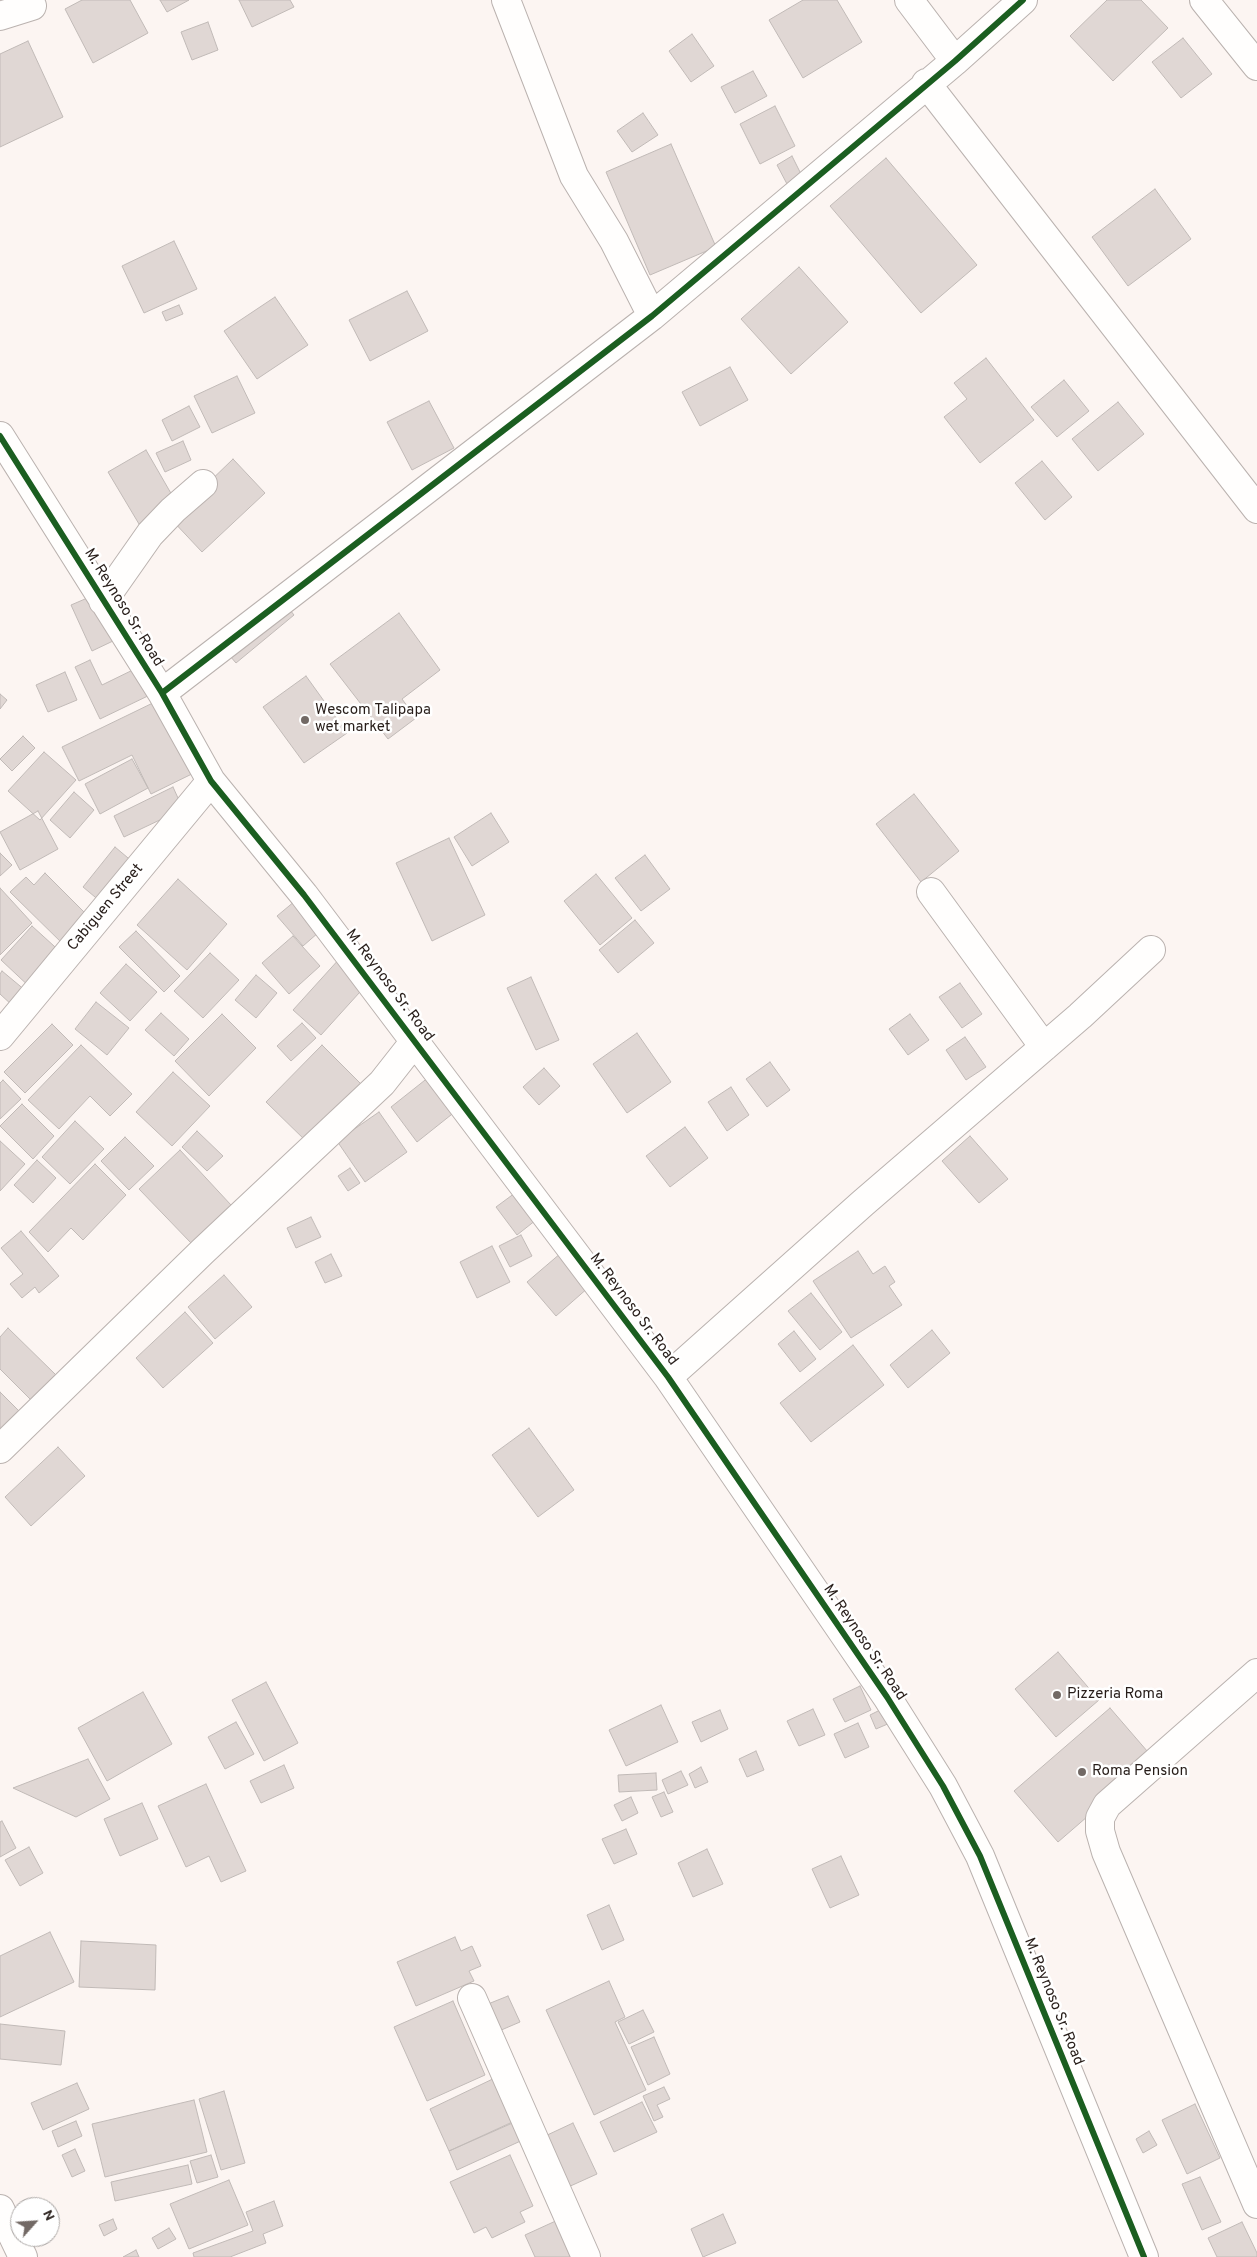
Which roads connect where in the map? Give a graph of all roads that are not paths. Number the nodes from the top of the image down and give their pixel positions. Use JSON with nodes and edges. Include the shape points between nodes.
{"nodes":[{"id":1,"x":506,"y":0,"type":"edge"},
{"id":2,"x":909,"y":0,"type":"edge"},
{"id":3,"x":1023,"y":0,"type":"edge"},
{"id":4,"x":1204,"y":0,"type":"edge"},
{"id":5,"x":32,"y":6,"type":"dead end"},
{"id":6,"x":0,"y":16,"type":"edge"},
{"id":7,"x":955,"y":61,"type":"junction"},
{"id":8,"x":1257,"y":66,"type":"edge"},
{"id":9,"x":926,"y":83,"type":"junction"},
{"id":10,"x":652,"y":316,"type":"junction"},
{"id":11,"x":3,"y":447,"type":"edge"},
{"id":12,"x":203,"y":484,"type":"dead end"},
{"id":13,"x":1257,"y":510,"type":"edge"},
{"id":14,"x":103,"y":601,"type":"junction"},
{"id":15,"x":162,"y":693,"type":"junction"},
{"id":16,"x":211,"y":781,"type":"junction"},
{"id":17,"x":931,"y":892,"type":"dead end"},
{"id":18,"x":1151,"y":950,"type":"dead end"},
{"id":19,"x":0,"y":1036,"type":"edge"},
{"id":20,"x":416,"y":1041,"type":"junction"},
{"id":21,"x":1044,"y":1047,"type":"junction"},
{"id":22,"x":668,"y":1377,"type":"junction"},
{"id":23,"x":0,"y":1449,"type":"edge"},
{"id":24,"x":1257,"y":1673,"type":"edge"},
{"id":25,"x":472,"y":1998,"type":"dead end"},
{"id":26,"x":1257,"y":2204,"type":"edge"},
{"id":27,"x":0,"y":2209,"type":"edge"},
{"id":28,"x":23,"y":2257,"type":"edge"},
{"id":29,"x":586,"y":2257,"type":"edge"},
{"id":30,"x":1144,"y":2257,"type":"edge"}],
"edges":[{"from":1,"to":10,"type":"street","via":[[574,176],[614,241]]},
{"from":2,"to":7,"type":"street"},
{"from":3,"to":7,"type":"street"},
{"from":4,"to":8,"type":"street"},
{"from":5,"to":6,"type":"street"},
{"from":7,"to":9,"type":"street"},
{"from":9,"to":10,"type":"street"},
{"from":9,"to":13,"type":"street"},
{"from":10,"to":15,"type":"street"},
{"from":11,"to":14,"type":"street","name":"M. Reynoso Sr. Road"},
{"from":12,"to":14,"type":"street","via":[[150,534]]},
{"from":14,"to":15,"type":"street","name":"M. Reynoso Sr. Road"},
{"from":15,"to":16,"type":"street","name":"M. Reynoso Sr. Road"},
{"from":16,"to":19,"type":"street","name":"Cabiguen Street"},
{"from":16,"to":20,"type":"street","name":"M. Reynoso Sr. Road"},
{"from":17,"to":21,"type":"street"},
{"from":18,"to":21,"type":"street"},
{"from":20,"to":22,"type":"street","name":"M. Reynoso Sr. Road"},
{"from":20,"to":23,"type":"street","via":[[382,1082]]},
{"from":21,"to":22,"type":"street"},
{"from":22,"to":30,"type":"street","name":"M. Reynoso Sr. Road","via":[[887,1697],[943,1786],[980,1856]]},
{"from":24,"to":26,"type":"street","via":[[1107,1805],[1100,1818],[1106,1852]]},
{"from":25,"to":29,"type":"street"},
{"from":27,"to":28,"type":"street"}]}
